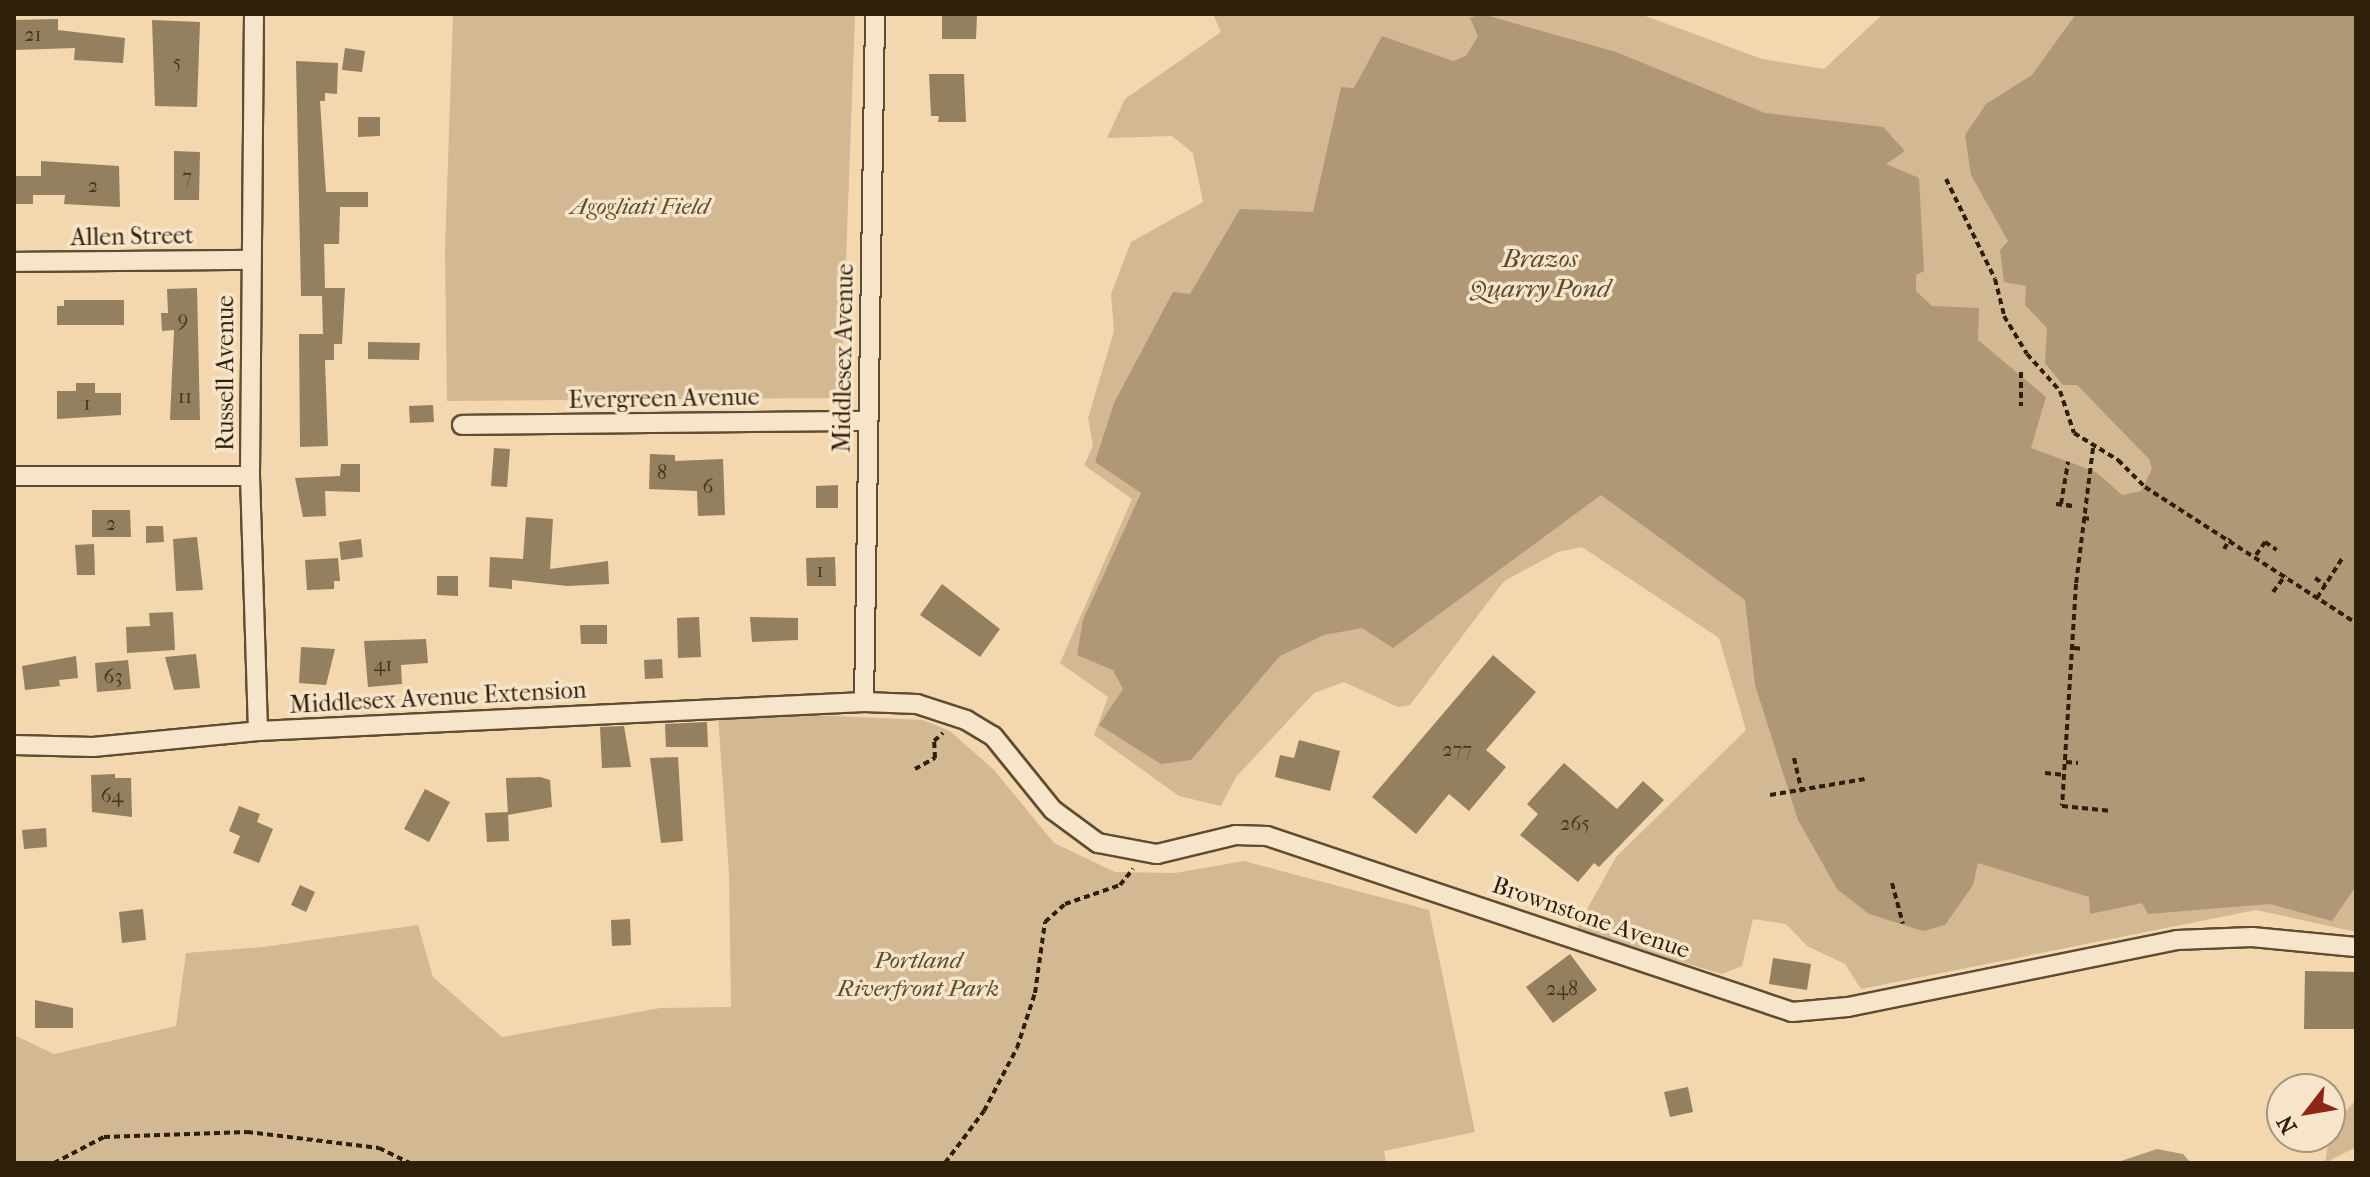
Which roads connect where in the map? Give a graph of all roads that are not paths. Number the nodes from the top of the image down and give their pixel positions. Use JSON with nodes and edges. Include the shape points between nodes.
{"nodes":[{"id":1,"x":254,"y":14,"type":"edge"},
{"id":2,"x":875,"y":14,"type":"edge"},
{"id":3,"x":250,"y":260,"type":"junction"},
{"id":4,"x":14,"y":262,"type":"edge"},
{"id":5,"x":866,"y":421,"type":"junction"},
{"id":6,"x":462,"y":425,"type":"dead end"},
{"id":7,"x":14,"y":476,"type":"edge"},
{"id":8,"x":250,"y":476,"type":"junction"},
{"id":9,"x":864,"y":702,"type":"junction"},
{"id":10,"x":258,"y":731,"type":"junction"},
{"id":11,"x":14,"y":745,"type":"edge"},
{"id":12,"x":2356,"y":947,"type":"edge"}],
"edges":[{"from":1,"to":3,"type":"street","name":"Russell Avenue"},
{"from":2,"to":5,"type":"street","name":"Middlesex Avenue"},
{"from":3,"to":4,"type":"street","name":"Allen Street"},
{"from":3,"to":8,"type":"street","name":"Russell Avenue"},
{"from":5,"to":6,"type":"street","name":"Evergreen Avenue"},
{"from":5,"to":9,"type":"street","name":"Middlesex Avenue"},
{"from":7,"to":8,"type":"street"},
{"from":8,"to":10,"type":"street","name":"Russell Avenue"},
{"from":9,"to":10,"type":"street","name":"Middlesex Avenue Extension"},
{"from":9,"to":12,"type":"street","name":"Brownstone Avenue","via":[[917,704],[980,728],[1004,746],[1063,819],[1098,843],[1157,854],[1236,835],[1267,836],[1792,1012],[1848,1007],[2177,940],[2252,937]]},
{"from":10,"to":11,"type":"street","name":"Middlesex Avenue Extension","via":[[93,747]]}]}
